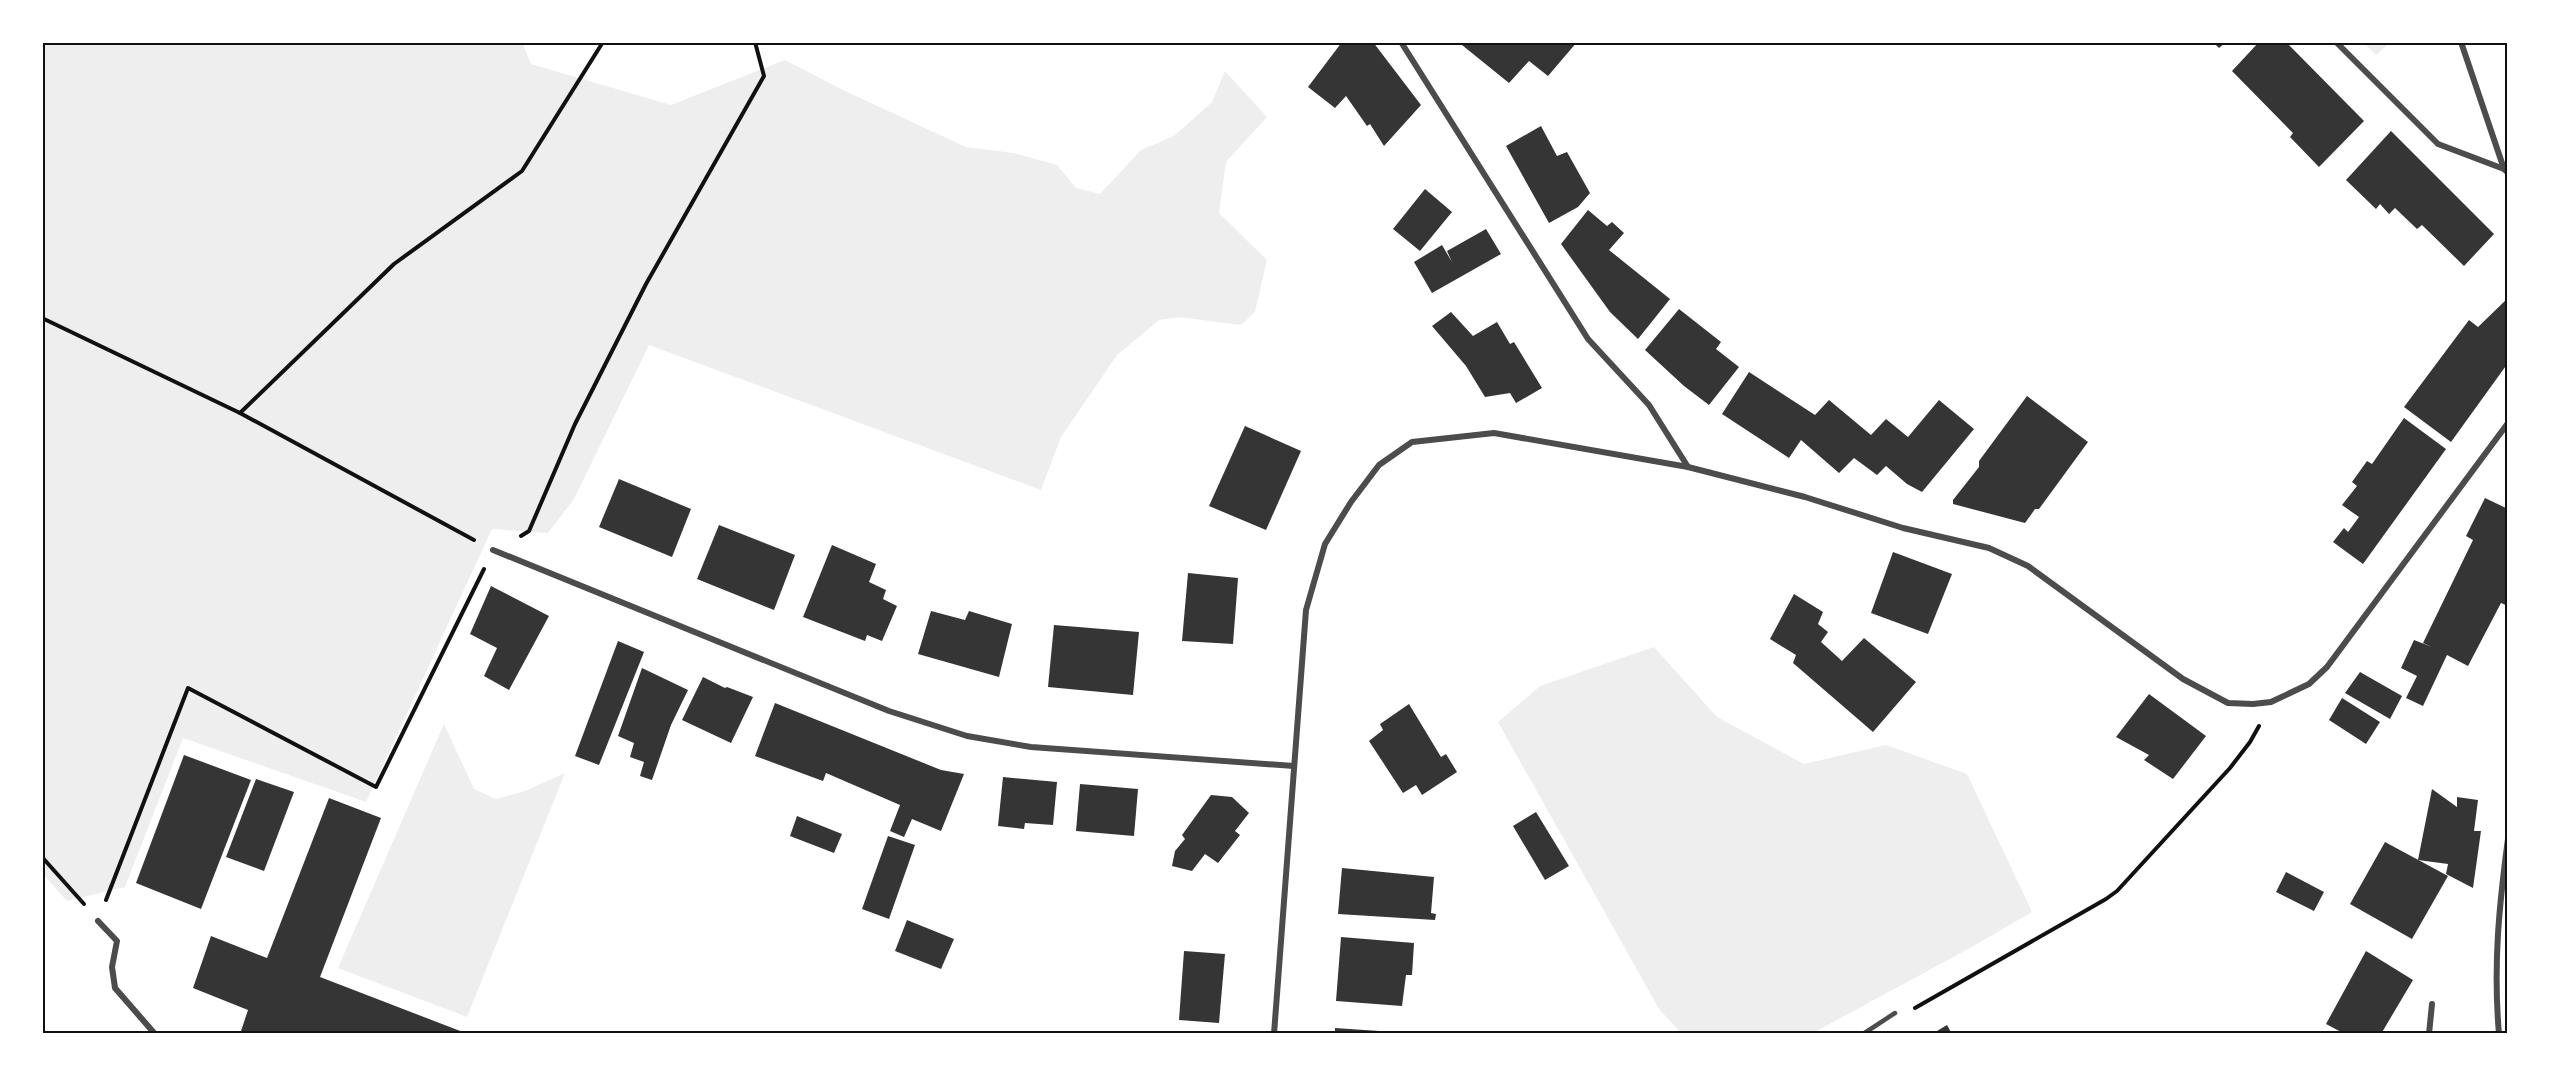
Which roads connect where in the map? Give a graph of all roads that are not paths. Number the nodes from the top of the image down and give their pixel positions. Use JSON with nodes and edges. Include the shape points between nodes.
{"nodes":[{"id":1,"x":1401,"y":42,"type":"edge"},
{"id":2,"x":2336,"y":42,"type":"edge"},
{"id":3,"x":2462,"y":42,"type":"edge"},
{"id":4,"x":2506,"y":171,"type":"edge"},
{"id":5,"x":2508,"y":423,"type":"edge"},
{"id":6,"x":1688,"y":467,"type":"junction"},
{"id":7,"x":493,"y":550,"type":"road end"},
{"id":8,"x":1294,"y":766,"type":"junction"},
{"id":9,"x":2508,"y":839,"type":"edge"},
{"id":10,"x":98,"y":921,"type":"road end"},
{"id":11,"x":2432,"y":1004,"type":"dead end"},
{"id":12,"x":1895,"y":1013,"type":"road end"},
{"id":13,"x":155,"y":1034,"type":"edge"},
{"id":14,"x":1274,"y":1034,"type":"edge"},
{"id":15,"x":1863,"y":1034,"type":"edge"},
{"id":16,"x":2428,"y":1034,"type":"edge"},
{"id":17,"x":2499,"y":1034,"type":"edge"}],
"edges":[{"from":1,"to":6,"type":"street","via":[[1588,339],[1649,405]]},
{"from":2,"to":4,"type":"street","via":[[2438,144]]},
{"from":3,"to":4,"type":"street"},
{"from":5,"to":6,"type":"street","via":[[2327,667],[2309,684],[2271,702],[2253,704],[2228,703],[2183,679],[2028,566],[1989,548]]},
{"from":6,"to":8,"type":"street","via":[[1494,433],[1412,441],[1379,465],[1325,544],[1306,610]]},
{"from":7,"to":8,"type":"street","via":[[889,711],[967,736],[1031,747]]},
{"from":8,"to":14,"type":"street"},
{"from":9,"to":17,"type":"street","via":[[2498,913]]},
{"from":10,"to":13,"type":"street","via":[[117,942],[112,967],[115,988]]},
{"from":11,"to":16,"type":"street"},
{"from":12,"to":15,"type":"lane"}]}
